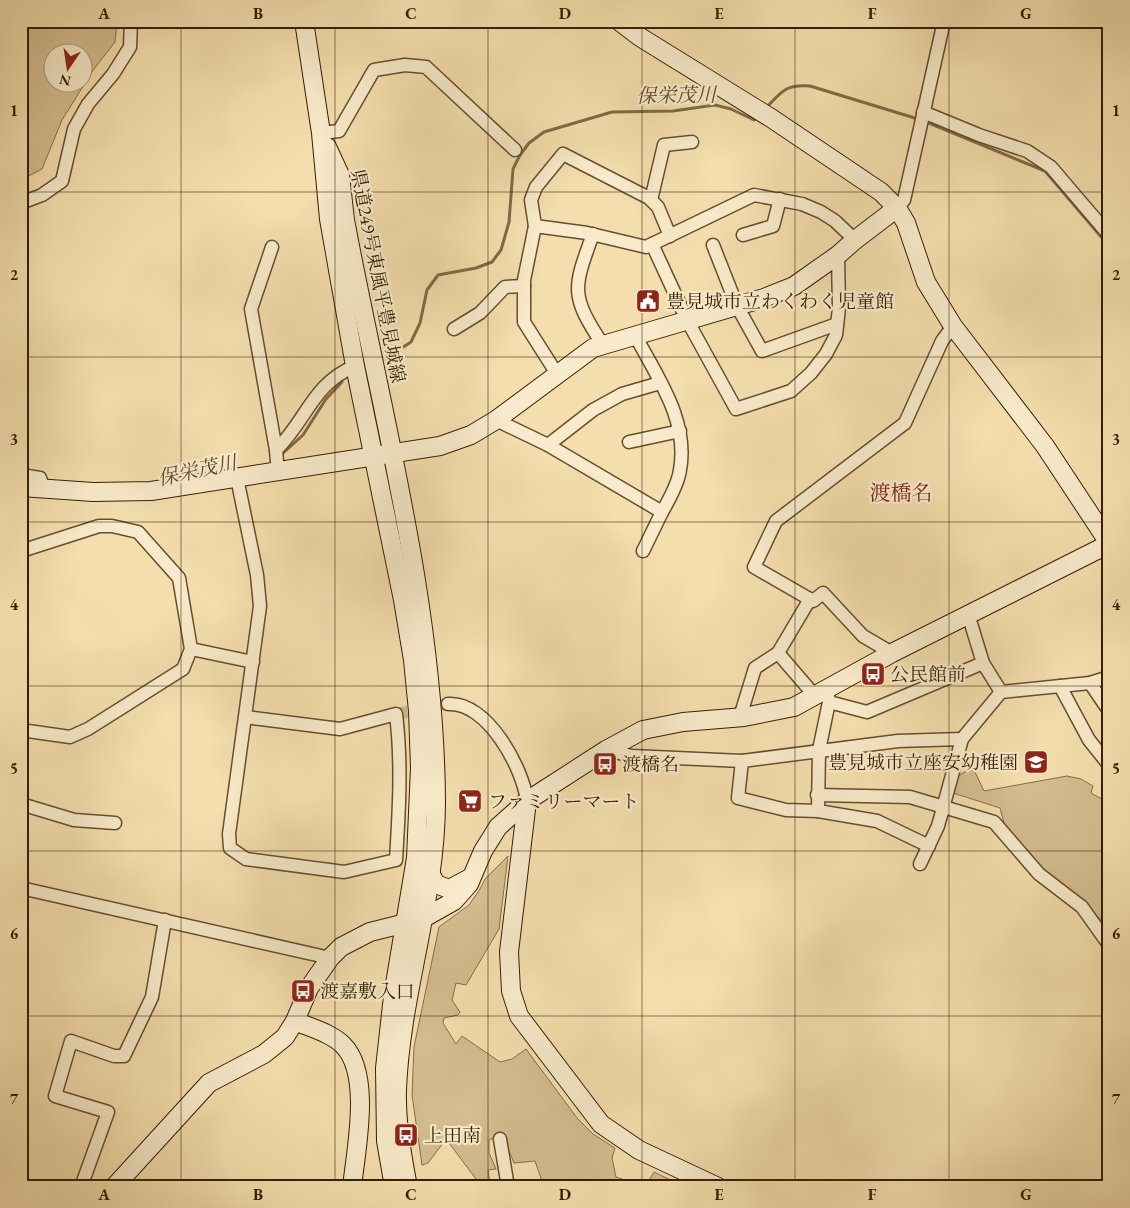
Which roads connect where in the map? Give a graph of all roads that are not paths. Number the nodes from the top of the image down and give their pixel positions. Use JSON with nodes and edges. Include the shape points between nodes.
{"nodes":[{"id":1,"x":131,"y":21,"type":"edge"},
{"id":2,"x":304,"y":21,"type":"edge"},
{"id":3,"x":619,"y":21,"type":"edge"},
{"id":4,"x":944,"y":21,"type":"edge"},
{"id":5,"x":923,"y":112,"type":"junction"},
{"id":6,"x":321,"y":133,"type":"junction"},
{"id":7,"x":692,"y":142,"type":"dead end"},
{"id":8,"x":515,"y":150,"type":"dead end"},
{"id":9,"x":780,"y":199,"type":"junction"},
{"id":10,"x":651,"y":200,"type":"junction"},
{"id":11,"x":21,"y":203,"type":"edge"},
{"id":12,"x":898,"y":208,"type":"junction"},
{"id":13,"x":535,"y":226,"type":"junction"},
{"id":14,"x":593,"y":234,"type":"junction"},
{"id":15,"x":743,"y":235,"type":"dead end"},
{"id":16,"x":1109,"y":235,"type":"edge"},
{"id":17,"x":670,"y":236,"type":"junction"},
{"id":18,"x":855,"y":240,"type":"junction"},
{"id":19,"x":652,"y":244,"type":"junction"},
{"id":20,"x":713,"y":245,"type":"dead end"},
{"id":21,"x":272,"y":247,"type":"dead end"},
{"id":22,"x":838,"y":255,"type":"junction"},
{"id":23,"x":524,"y":286,"type":"junction"},
{"id":24,"x":737,"y":306,"type":"junction"},
{"id":25,"x":686,"y":320,"type":"junction"},
{"id":26,"x":837,"y":324,"type":"junction"},
{"id":27,"x":953,"y":326,"type":"junction"},
{"id":28,"x":454,"y":328,"type":"dead end"},
{"id":29,"x":635,"y":335,"type":"junction"},
{"id":30,"x":603,"y":345,"type":"junction"},
{"id":31,"x":355,"y":366,"type":"junction"},
{"id":32,"x":557,"y":374,"type":"junction"},
{"id":33,"x":660,"y":383,"type":"junction"},
{"id":34,"x":496,"y":420,"type":"junction"},
{"id":35,"x":680,"y":431,"type":"junction"},
{"id":36,"x":629,"y":442,"type":"dead end"},
{"id":37,"x":548,"y":445,"type":"junction"},
{"id":38,"x":276,"y":450,"type":"junction"},
{"id":39,"x":382,"y":456,"type":"junction"},
{"id":40,"x":278,"y":472,"type":"junction"},
{"id":41,"x":21,"y":475,"type":"edge"},
{"id":42,"x":237,"y":478,"type":"junction"},
{"id":43,"x":21,"y":487,"type":"edge"},
{"id":44,"x":44,"y":489,"type":"junction"},
{"id":45,"x":662,"y":512,"type":"junction"},
{"id":46,"x":1109,"y":543,"type":"edge"},
{"id":47,"x":21,"y":551,"type":"edge"},
{"id":48,"x":643,"y":551,"type":"dead end"},
{"id":49,"x":810,"y":599,"type":"junction"},
{"id":50,"x":968,"y":614,"type":"junction"},
{"id":51,"x":191,"y":649,"type":"junction"},
{"id":52,"x":778,"y":653,"type":"junction"},
{"id":53,"x":892,"y":653,"type":"junction"},
{"id":54,"x":253,"y":662,"type":"junction"},
{"id":55,"x":983,"y":663,"type":"junction"},
{"id":56,"x":1109,"y":677,"type":"edge"},
{"id":57,"x":1090,"y":683,"type":"junction"},
{"id":58,"x":1060,"y":686,"type":"junction"},
{"id":59,"x":1002,"y":692,"type":"junction"},
{"id":60,"x":824,"y":696,"type":"junction"},
{"id":61,"x":448,"y":704,"type":"tunnel mouth"},
{"id":62,"x":1109,"y":712,"type":"edge"},
{"id":63,"x":245,"y":717,"type":"junction"},
{"id":64,"x":740,"y":717,"type":"junction"},
{"id":65,"x":21,"y":730,"type":"edge"},
{"id":66,"x":962,"y":739,"type":"junction"},
{"id":67,"x":606,"y":750,"type":"junction"},
{"id":68,"x":818,"y":750,"type":"junction"},
{"id":69,"x":742,"y":761,"type":"junction"},
{"id":70,"x":1109,"y":765,"type":"edge"},
{"id":71,"x":817,"y":795,"type":"junction"},
{"id":72,"x":527,"y":801,"type":"junction"},
{"id":73,"x":21,"y":804,"type":"edge"},
{"id":74,"x":943,"y":807,"type":"junction"},
{"id":75,"x":818,"y":811,"type":"junction"},
{"id":76,"x":114,"y":822,"type":"dead end"},
{"id":77,"x":929,"y":846,"type":"junction"},
{"id":78,"x":920,"y":864,"type":"dead end"},
{"id":79,"x":430,"y":873,"type":"junction"},
{"id":80,"x":474,"y":876,"type":"junction"},
{"id":81,"x":21,"y":888,"type":"edge"},
{"id":82,"x":165,"y":920,"type":"junction"},
{"id":83,"x":414,"y":921,"type":"junction"},
{"id":84,"x":1109,"y":945,"type":"edge"},
{"id":85,"x":330,"y":958,"type":"junction"},
{"id":86,"x":295,"y":1021,"type":"junction"},
{"id":87,"x":500,"y":1139,"type":"dead end"},
{"id":88,"x":81,"y":1187,"type":"edge"},
{"id":89,"x":114,"y":1187,"type":"edge"},
{"id":90,"x":352,"y":1187,"type":"edge"},
{"id":91,"x":394,"y":1187,"type":"edge"},
{"id":92,"x":408,"y":1187,"type":"edge"},
{"id":93,"x":508,"y":1187,"type":"edge"},
{"id":94,"x":718,"y":1187,"type":"edge"}],
"edges":[{"from":1,"to":11,"type":"street","via":[[130,47],[88,104],[74,129],[62,181],[42,195]]},
{"from":2,"to":6,"type":"street"},
{"from":3,"to":12,"type":"street","via":[[771,118],[881,192]]},
{"from":4,"to":5,"type":"street"},
{"from":5,"to":12,"type":"street","via":[[904,200]]},
{"from":5,"to":16,"type":"street","via":[[1027,151],[1051,167]]},
{"from":6,"to":8,"type":"street","via":[[339,131],[374,70],[405,64],[426,67]]},
{"from":6,"to":31,"type":"street","name":"県道249号東風平豊見城線","via":[[329,219]]},
{"from":6,"to":39,"type":"street","name":"県道249号東風平豊見城線","via":[[340,176]]},
{"from":7,"to":10,"type":"street","via":[[664,145]]},
{"from":9,"to":15,"type":"street","via":[[773,226]]},
{"from":9,"to":17,"type":"street","via":[[754,195]]},
{"from":9,"to":18,"type":"street","via":[[821,212],[836,221]]},
{"from":10,"to":13,"type":"street","via":[[563,154],[536,187],[531,200]]},
{"from":10,"to":17,"type":"street","via":[[658,207]]},
{"from":12,"to":18,"type":"street"},
{"from":12,"to":27,"type":"street","via":[[926,282]]},
{"from":13,"to":14,"type":"street"},
{"from":13,"to":23,"type":"street"},
{"from":14,"to":19,"type":"street","via":[[646,247]]},
{"from":14,"to":30,"type":"street","via":[[580,269],[578,300],[584,316]]},
{"from":17,"to":19,"type":"street"},
{"from":18,"to":22,"type":"street"},
{"from":19,"to":25,"type":"street"},
{"from":20,"to":24,"type":"street"},
{"from":21,"to":38,"type":"street","via":[[251,309]]},
{"from":22,"to":24,"type":"street","via":[[794,286]]},
{"from":22,"to":26,"type":"street"},
{"from":23,"to":28,"type":"street","via":[[505,287],[480,313]]},
{"from":23,"to":32,"type":"street","via":[[524,322]]},
{"from":24,"to":25,"type":"street"},
{"from":24,"to":26,"type":"street","via":[[762,351]]},
{"from":25,"to":26,"type":"street","via":[[736,409],[791,391],[826,354],[836,335]]},
{"from":25,"to":29,"type":"street"},
{"from":27,"to":46,"type":"street","via":[[1046,446]]},
{"from":27,"to":49,"type":"street","via":[[942,341],[905,423],[776,522],[754,567]]},
{"from":29,"to":30,"type":"street"},
{"from":29,"to":33,"type":"street"},
{"from":30,"to":32,"type":"street","via":[[593,348]]},
{"from":31,"to":38,"type":"street","via":[[338,373],[316,394],[288,438]]},
{"from":31,"to":39,"type":"street","name":"県道249号東風平豊見城線"},
{"from":32,"to":34,"type":"street"},
{"from":33,"to":35,"type":"street","via":[[672,405]]},
{"from":33,"to":37,"type":"street","via":[[622,394],[593,410]]},
{"from":34,"to":37,"type":"street"},
{"from":34,"to":39,"type":"street","via":[[456,441]]},
{"from":35,"to":36,"type":"street"},
{"from":35,"to":45,"type":"street","via":[[680,470]]},
{"from":37,"to":45,"type":"street"},
{"from":38,"to":40,"type":"street"},
{"from":39,"to":40,"type":"street"},
{"from":39,"to":79,"type":"street","name":"県道249号東風平豊見城線","via":[[421,607],[433,704],[436,805]]},
{"from":39,"to":83,"type":"street","name":"県道249号東風平豊見城線","via":[[418,711],[420,768]]},
{"from":40,"to":42,"type":"street"},
{"from":41,"to":44,"type":"street","via":[[40,478]]},
{"from":42,"to":44,"type":"street","via":[[151,491]]},
{"from":42,"to":54,"type":"street","via":[[257,575],[260,606]]},
{"from":43,"to":44,"type":"street"},
{"from":45,"to":48,"type":"street"},
{"from":46,"to":50,"type":"street"},
{"from":47,"to":51,"type":"street","via":[[99,526],[138,532],[179,578]]},
{"from":49,"to":52,"type":"street"},
{"from":49,"to":53,"type":"street","via":[[814,601],[824,593],[863,636]]},
{"from":50,"to":53,"type":"street"},
{"from":50,"to":55,"type":"street"},
{"from":51,"to":54,"type":"street"},
{"from":51,"to":65,"type":"street","via":[[183,669],[88,729],[70,737]]},
{"from":52,"to":60,"type":"street"},
{"from":52,"to":64,"type":"street","via":[[755,668]]},
{"from":53,"to":60,"type":"street"},
{"from":54,"to":63,"type":"street"},
{"from":55,"to":59,"type":"street"},
{"from":55,"to":60,"type":"street","via":[[867,712]]},
{"from":56,"to":57,"type":"street"},
{"from":57,"to":58,"type":"street"},
{"from":57,"to":62,"type":"street"},
{"from":58,"to":59,"type":"street"},
{"from":58,"to":70,"type":"street","via":[[1088,740]]},
{"from":59,"to":66,"type":"street"},
{"from":60,"to":64,"type":"street","via":[[794,707]]},
{"from":60,"to":68,"type":"street"},
{"from":61,"to":72,"type":"street","via":[[466,705],[475,711],[504,743],[521,774]]},
{"from":63,"to":63,"type":"street","via":[[229,834],[230,848],[246,859],[344,872],[396,860],[400,775],[396,714],[340,729]]},
{"from":64,"to":67,"type":"street","via":[[682,722],[643,730]]},
{"from":66,"to":68,"type":"street","via":[[898,741]]},
{"from":66,"to":74,"type":"street"},
{"from":67,"to":69,"type":"street","via":[[632,756]]},
{"from":67,"to":72,"type":"street"},
{"from":68,"to":69,"type":"street"},
{"from":68,"to":71,"type":"street"},
{"from":69,"to":75,"type":"street","via":[[738,798],[786,810]]},
{"from":71,"to":74,"type":"street","via":[[910,797]]},
{"from":71,"to":75,"type":"street"},
{"from":72,"to":80,"type":"street","via":[[490,838]]},
{"from":72,"to":94,"type":"street","via":[[509,952],[511,991],[519,1016],[601,1124],[639,1150]]},
{"from":73,"to":76,"type":"street","via":[[74,820]]},
{"from":74,"to":77,"type":"street"},
{"from":74,"to":84,"type":"street","via":[[994,822],[1040,874],[1082,907]]},
{"from":75,"to":77,"type":"street","via":[[877,821]]},
{"from":77,"to":78,"type":"street"},
{"from":79,"to":80,"type":"street","via":[[436,884],[449,888]]},
{"from":79,"to":83,"type":"street","name":"県道249号東風平豊見城線"},
{"from":80,"to":83,"type":"street","via":[[454,901]]},
{"from":81,"to":82,"type":"street"},
{"from":82,"to":85,"type":"street"},
{"from":82,"to":88,"type":"street","via":[[152,997],[124,1056],[114,1056],[71,1042],[55,1096],[108,1112]]},
{"from":83,"to":85,"type":"street","via":[[359,936]]},
{"from":83,"to":91,"type":"street","name":"県道249号東風平豊見城線","via":[[393,996],[385,1068],[386,1141]]},
{"from":83,"to":92,"type":"street","name":"県道249号東風平豊見城線","via":[[397,1090]]},
{"from":85,"to":86,"type":"street","via":[[309,988]]},
{"from":86,"to":89,"type":"street","via":[[285,1037],[264,1054],[209,1083]]},
{"from":86,"to":90,"type":"street","via":[[342,1043],[357,1067],[359,1109]]},
{"from":87,"to":93,"type":"street"}]}
